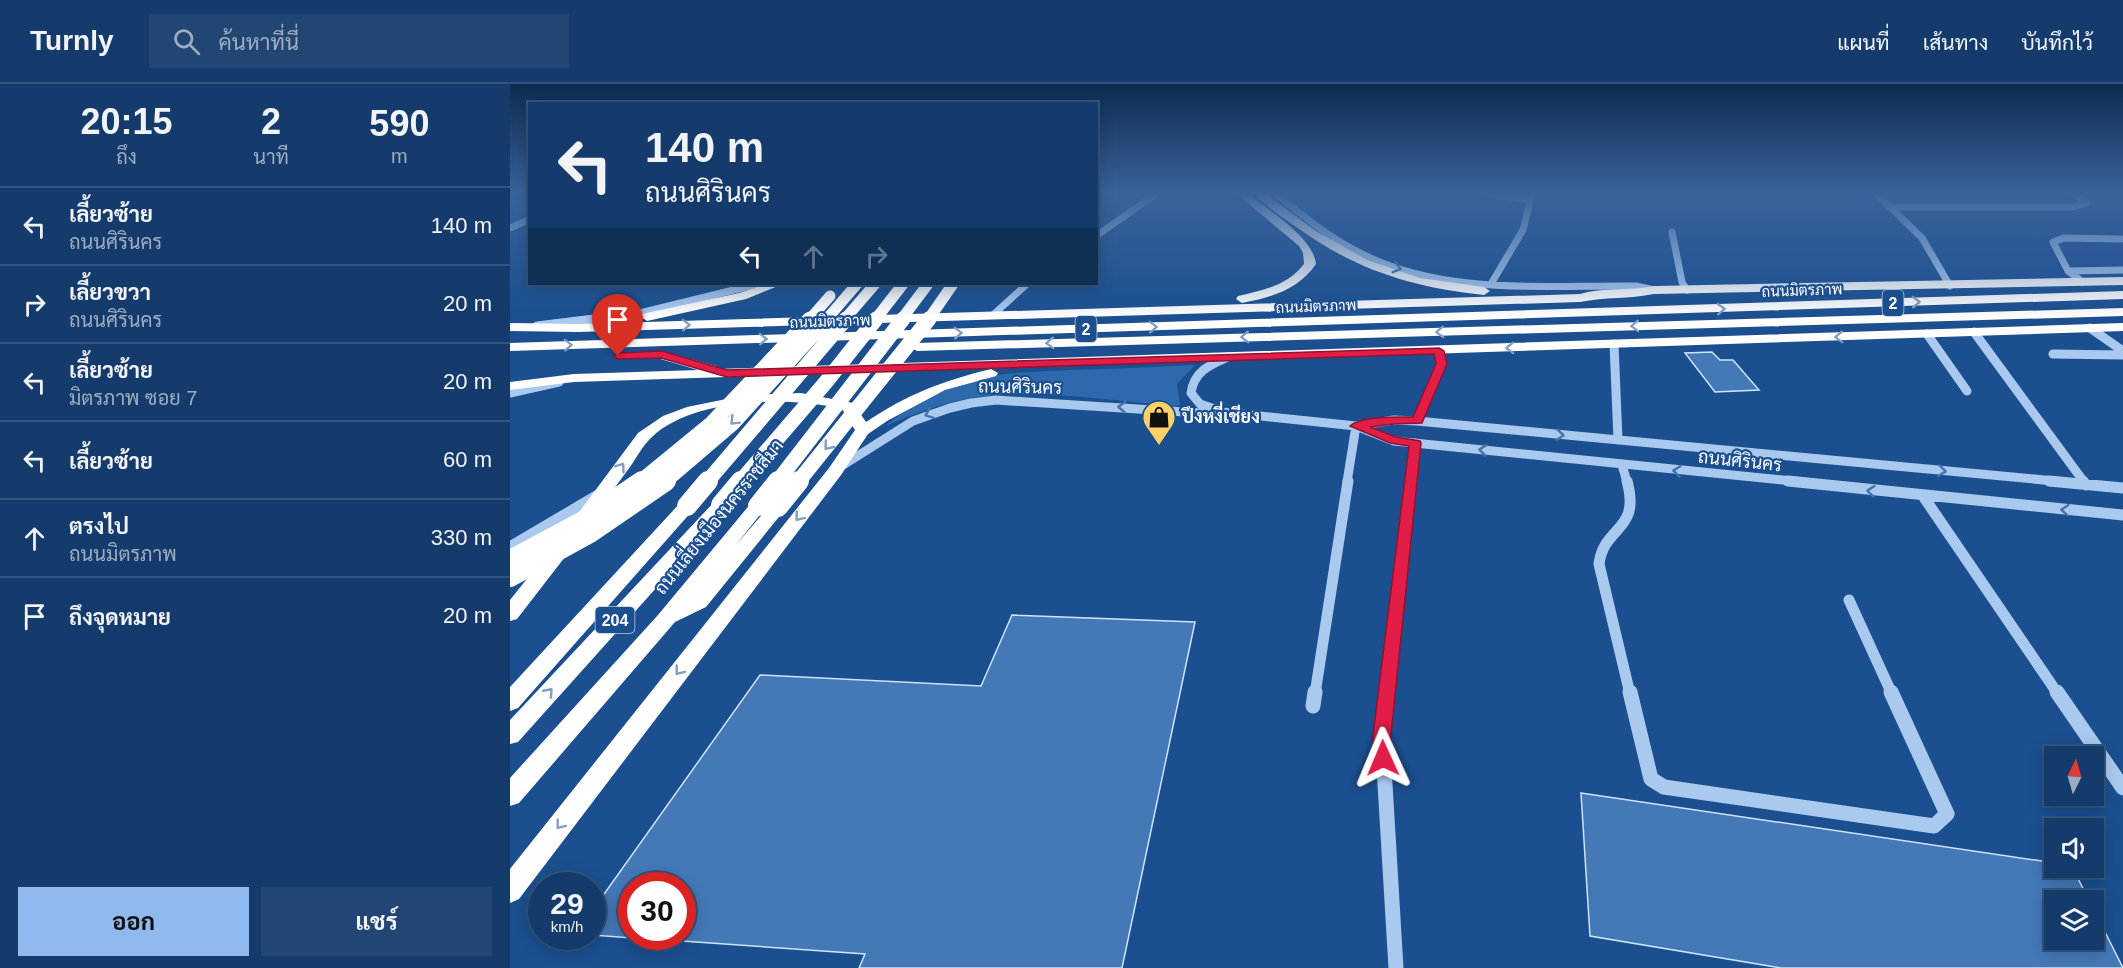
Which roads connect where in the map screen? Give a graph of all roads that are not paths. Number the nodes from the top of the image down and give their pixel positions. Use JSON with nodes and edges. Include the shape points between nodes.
{"nodes":[{"id":1,"x":1292,"y":235,"type":"edge"},
{"id":2,"x":1314,"y":235,"type":"edge"},
{"id":3,"x":1330,"y":235,"type":"edge"},
{"id":4,"x":1519,"y":235,"type":"edge"},
{"id":5,"x":1673,"y":235,"type":"edge"},
{"id":6,"x":1919,"y":235,"type":"edge"},
{"id":7,"x":2121,"y":239,"type":"dead end"},
{"id":8,"x":2123,"y":270,"type":"edge"},
{"id":9,"x":2068,"y":271,"type":"junction"},
{"id":10,"x":2123,"y":281,"type":"edge"},
{"id":11,"x":2083,"y":282,"type":"junction"},
{"id":12,"x":1491,"y":284,"type":"junction"},
{"id":13,"x":755,"y":285,"type":"edge"},
{"id":14,"x":774,"y":285,"type":"edge"},
{"id":15,"x":841,"y":285,"type":"edge"},
{"id":16,"x":856,"y":285,"type":"edge"},
{"id":17,"x":874,"y":285,"type":"edge"},
{"id":18,"x":902,"y":285,"type":"edge"},
{"id":19,"x":927,"y":285,"type":"edge"},
{"id":20,"x":952,"y":285,"type":"edge"},
{"id":21,"x":1026,"y":285,"type":"edge"},
{"id":22,"x":1950,"y":286,"type":"junction"},
{"id":23,"x":1654,"y":290,"type":"junction"},
{"id":24,"x":1687,"y":290,"type":"junction"},
{"id":25,"x":1600,"y":294,"type":"junction"},
{"id":26,"x":2123,"y":295,"type":"edge"},
{"id":27,"x":1228,"y":308,"type":"junction"},
{"id":28,"x":1178,"y":309,"type":"junction"},
{"id":29,"x":2123,"y":312,"type":"edge"},
{"id":30,"x":994,"y":314,"type":"junction"},
{"id":31,"x":1297,"y":323,"type":"junction"},
{"id":32,"x":510,"y":327,"type":"edge"},
{"id":33,"x":530,"y":327,"type":"junction"},
{"id":34,"x":565,"y":327,"type":"junction"},
{"id":35,"x":2123,"y":327,"type":"edge"},
{"id":36,"x":2090,"y":328,"type":"junction"},
{"id":37,"x":1974,"y":332,"type":"junction"},
{"id":38,"x":1927,"y":334,"type":"junction"},
{"id":39,"x":1614,"y":345,"type":"junction"},
{"id":40,"x":510,"y":347,"type":"edge"},
{"id":41,"x":1439,"y":351,"type":"junction"},
{"id":42,"x":2123,"y":351,"type":"edge"},
{"id":43,"x":2053,"y":354,"type":"dead end"},
{"id":44,"x":662,"y":355,"type":"junction"},
{"id":45,"x":2123,"y":355,"type":"edge"},
{"id":46,"x":1228,"y":357,"type":"junction"},
{"id":47,"x":510,"y":359,"type":"edge"},
{"id":48,"x":1027,"y":363,"type":"junction"},
{"id":49,"x":727,"y":374,"type":"junction"},
{"id":50,"x":510,"y":378,"type":"edge"},
{"id":51,"x":568,"y":379,"type":"junction"},
{"id":52,"x":510,"y":386,"type":"edge"},
{"id":53,"x":1967,"y":391,"type":"dead end"},
{"id":54,"x":510,"y":393,"type":"edge"},
{"id":55,"x":1222,"y":412,"type":"junction"},
{"id":56,"x":1418,"y":421,"type":"junction"},
{"id":57,"x":1356,"y":426,"type":"junction"},
{"id":58,"x":862,"y":432,"type":"junction"},
{"id":59,"x":1618,"y":440,"type":"junction"},
{"id":60,"x":1415,"y":443,"type":"junction"},
{"id":61,"x":1622,"y":465,"type":"junction"},
{"id":62,"x":835,"y":471,"type":"junction"},
{"id":63,"x":2086,"y":485,"type":"junction"},
{"id":64,"x":2123,"y":488,"type":"edge"},
{"id":65,"x":603,"y":492,"type":"junction"},
{"id":66,"x":1923,"y":496,"type":"junction"},
{"id":67,"x":2118,"y":515,"type":"edge"},
{"id":68,"x":2123,"y":523,"type":"edge"},
{"id":69,"x":510,"y":547,"type":"edge"},
{"id":70,"x":510,"y":560,"type":"edge"},
{"id":71,"x":510,"y":577,"type":"edge"},
{"id":72,"x":1849,"y":600,"type":"dead end"},
{"id":73,"x":510,"y":614,"type":"edge"},
{"id":74,"x":664,"y":620,"type":"junction"},
{"id":75,"x":510,"y":702,"type":"edge"},
{"id":76,"x":1313,"y":706,"type":"dead end"},
{"id":77,"x":510,"y":735,"type":"edge"},
{"id":78,"x":2123,"y":788,"type":"edge"},
{"id":79,"x":510,"y":795,"type":"edge"},
{"id":80,"x":510,"y":890,"type":"edge"},
{"id":81,"x":1396,"y":968,"type":"edge"}],
"edges":[{"from":1,"to":28,"type":"highway","via":[[1303,244],[1310,264],[1292,284],[1273,292]]},
{"from":2,"to":25,"type":"highway","via":[[1337,252],[1387,274],[1426,284],[1467,290]]},
{"from":3,"to":12,"type":"street","one_way":true,"via":[[1383,263],[1449,280]]},
{"from":4,"to":12,"type":"street"},
{"from":5,"to":24,"type":"street"},
{"from":6,"to":22,"type":"street"},
{"from":7,"to":9,"type":"street","via":[[2056,239],[2052,244]]},
{"from":8,"to":9,"type":"street"},
{"from":9,"to":11,"type":"street"},
{"from":10,"to":11,"type":"highway"},
{"from":11,"to":22,"type":"highway"},
{"from":12,"to":23,"type":"street","via":[[1636,286]]},
{"from":13,"to":33,"type":"street","via":[[644,312]]},
{"from":14,"to":34,"type":"highway","via":[[647,317]]},
{"from":15,"to":70,"type":"highway","bridge":true,"via":[[742,394],[694,440],[591,516]]},
{"from":16,"to":71,"type":"highway","one_way":true,"bridge":true,"via":[[762,393],[672,477],[611,521]]},
{"from":17,"to":75,"type":"highway","bridge":true,"via":[[687,506]]},
{"from":77,"to":18,"type":"highway","name":"ถนนเลี่ยงเมืองนครราชสีมา","number":"204","one_way":true,"bridge":true,"via":[[721,505]]},
{"from":19,"to":74,"type":"highway","name":"ถนนเลี่ยงเมืองนครราชสีมา","number":"204","bridge":true,"via":[[856,382]]},
{"from":20,"to":74,"type":"highway","one_way":true,"bridge":true,"via":[[917,336],[699,602]]},
{"from":21,"to":30,"type":"street"},
{"from":22,"to":24,"type":"highway"},
{"from":23,"to":24,"type":"highway"},
{"from":23,"to":25,"type":"highway"},
{"from":25,"to":27,"type":"highway","via":[[1580,298]]},
{"from":31,"to":26,"type":"highway","name":"ถนนมิตรภาพ","number":"2","one_way":true},
{"from":27,"to":28,"type":"highway"},
{"from":27,"to":31,"type":"highway"},
{"from":28,"to":30,"type":"highway"},
{"from":29,"to":44,"type":"highway","name":"ถนนมิตรภาพ","number":"2","one_way":true},
{"from":34,"to":30,"type":"highway","one_way":true},
{"from":40,"to":31,"type":"highway","name":"ถนนมิตรภาพ","number":"2","one_way":true},
{"from":32,"to":33,"type":"highway"},
{"from":33,"to":34,"type":"highway"},
{"from":35,"to":36,"type":"highway"},
{"from":36,"to":37,"type":"highway"},
{"from":36,"to":42,"type":"street"},
{"from":37,"to":38,"type":"highway"},
{"from":37,"to":63,"type":"street"},
{"from":38,"to":39,"type":"highway","one_way":true},
{"from":38,"to":53,"type":"street"},
{"from":39,"to":41,"type":"highway","one_way":true},
{"from":39,"to":59,"type":"street"},
{"from":41,"to":46,"type":"highway"},
{"from":41,"to":56,"type":"street","via":[[1442,364]]},
{"from":43,"to":45,"type":"street"},
{"from":44,"to":47,"type":"highway","name":"ถนนมิตรภาพ","number":"2"},
{"from":44,"to":49,"type":"highway"},
{"from":46,"to":48,"type":"highway"},
{"from":46,"to":55,"type":"street","name":"ถนนศิรินคร","via":[[1199,371],[1191,382],[1191,393],[1200,404]]},
{"from":48,"to":49,"type":"highway"},
{"from":48,"to":58,"type":"highway","via":[[940,387]]},
{"from":49,"to":51,"type":"highway"},
{"from":50,"to":51,"type":"highway"},
{"from":51,"to":52,"type":"highway"},
{"from":51,"to":54,"type":"street"},
{"from":55,"to":57,"type":"street","name":"ถนนศิรินคร"},
{"from":55,"to":62,"type":"street","name":"ถนนศิรินคร","one_way":true,"via":[[996,400],[967,403],[932,412],[892,430]]},
{"from":56,"to":57,"type":"street","name":"ถนนศิรินคร"},
{"from":56,"to":59,"type":"street","name":"ถนนศิรินคร","one_way":true},
{"from":57,"to":60,"type":"street","name":"ถนนศิรินคร","via":[[1394,441]]},
{"from":57,"to":76,"type":"street"},
{"from":58,"to":62,"type":"highway"},
{"from":65,"to":58,"type":"highway","one_way":true,"via":[[647,432],[697,409],[766,398],[832,400],[849,406]]},
{"from":59,"to":63,"type":"street","name":"ถนนศิรินคร","one_way":true},
{"from":61,"to":60,"type":"street","name":"ถนนศิรินคร","one_way":true},
{"from":60,"to":81,"type":"street","via":[[1382,735]]},
{"from":66,"to":61,"type":"street","name":"ถนนศิรินคร","one_way":true},
{"from":61,"to":72,"type":"street","via":[[1630,512],[1604,544],[1599,564],[1651,779],[1656,783],[1934,826],[1942,821],[1947,814]]},
{"from":62,"to":80,"type":"highway","one_way":true},
{"from":63,"to":64,"type":"street","name":"ถนนศิรินคร"},
{"from":65,"to":69,"type":"street"},
{"from":65,"to":73,"type":"highway"},
{"from":67,"to":66,"type":"street","name":"ถนนศิรินคร","one_way":true},
{"from":66,"to":78,"type":"street"},
{"from":67,"to":68,"type":"street"},
{"from":74,"to":79,"type":"highway","name":"ถนนเลี่ยงเมืองนครราชสีมา","number":"204"}]}
